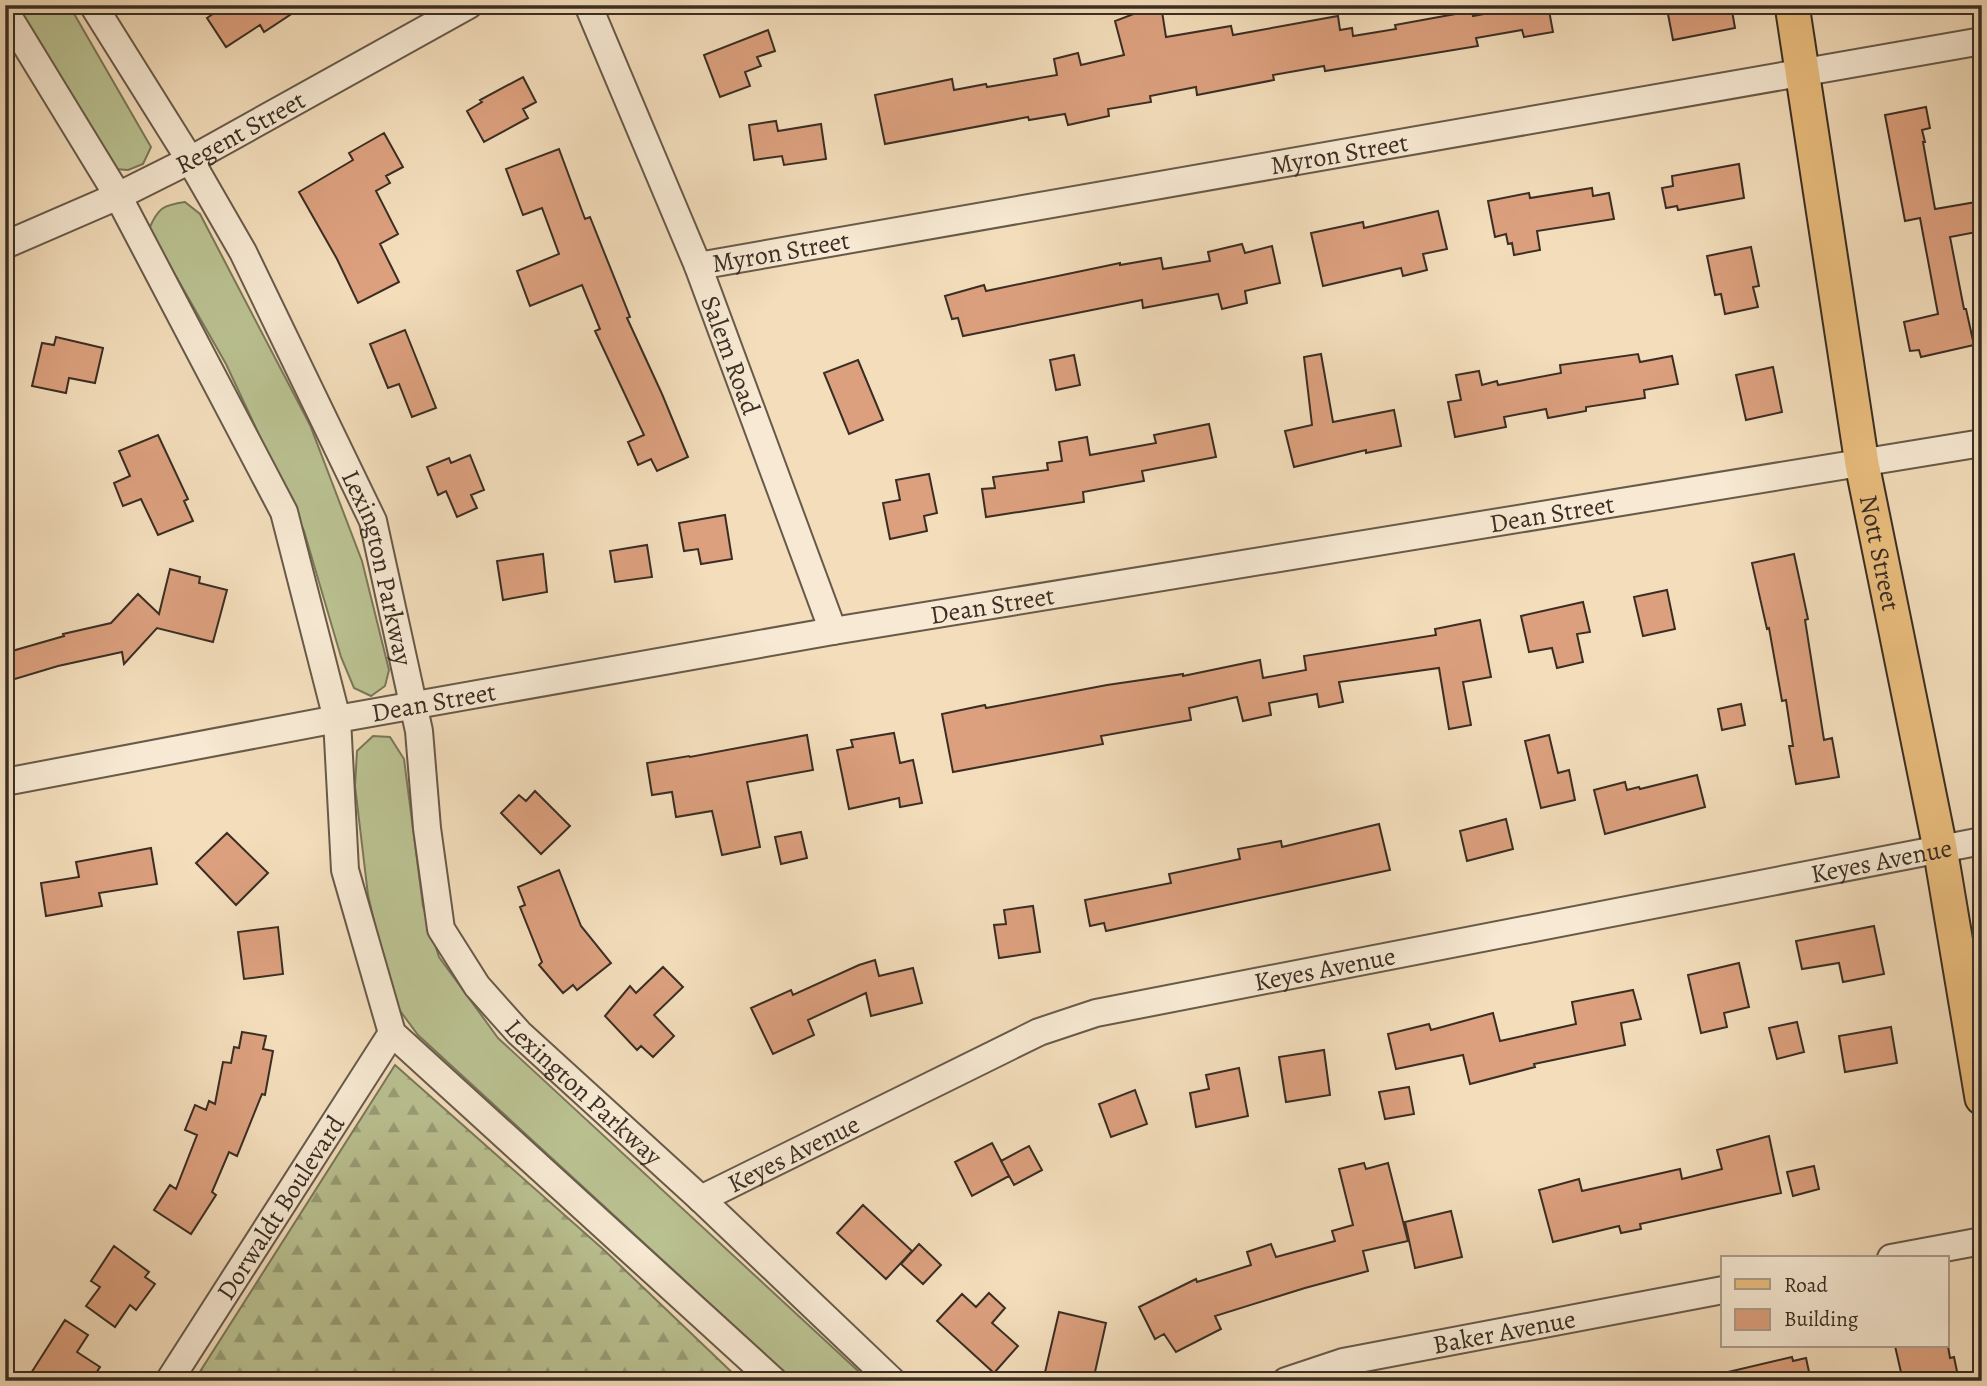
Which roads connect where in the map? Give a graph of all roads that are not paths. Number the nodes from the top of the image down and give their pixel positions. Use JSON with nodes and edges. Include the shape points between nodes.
{"nodes":[{"id":1,"x":93,"y":5,"type":"edge"},
{"id":2,"x":469,"y":5,"type":"edge"},
{"id":3,"x":588,"y":5,"type":"edge"},
{"id":4,"x":1792,"y":5,"type":"edge"},
{"id":5,"x":5,"y":11,"type":"edge"},
{"id":6,"x":1982,"y":41,"type":"edge"},
{"id":7,"x":1804,"y":72,"type":"junction"},
{"id":8,"x":190,"y":160,"type":"junction"},
{"id":9,"x":118,"y":197,"type":"junction"},
{"id":10,"x":5,"y":245,"type":"edge"},
{"id":11,"x":698,"y":266,"type":"junction"},
{"id":12,"x":1982,"y":443,"type":"edge"},
{"id":13,"x":1862,"y":464,"type":"junction"},
{"id":14,"x":834,"y":631,"type":"junction"},
{"id":15,"x":414,"y":705,"type":"junction"},
{"id":16,"x":337,"y":719,"type":"junction"},
{"id":17,"x":5,"y":782,"type":"edge"},
{"id":18,"x":1982,"y":841,"type":"edge"},
{"id":19,"x":1940,"y":848,"type":"junction"},
{"id":20,"x":392,"y":1032,"type":"junction"},
{"id":21,"x":1982,"y":1098,"type":"edge"},
{"id":22,"x":701,"y":1199,"type":"junction"},
{"id":23,"x":1982,"y":1241,"type":"edge"},
{"id":24,"x":1902,"y":1256,"type":"edge"},
{"id":25,"x":1721,"y":1290,"type":"edge"},
{"id":26,"x":169,"y":1381,"type":"edge"},
{"id":27,"x":774,"y":1381,"type":"edge"},
{"id":28,"x":892,"y":1381,"type":"edge"},
{"id":29,"x":1286,"y":1381,"type":"edge"}],
"edges":[{"from":1,"to":8,"type":"street","name":"Lexington Parkway"},
{"from":2,"to":8,"type":"street","name":"Regent Street"},
{"from":3,"to":11,"type":"street","name":"Salem Road"},
{"from":4,"to":7,"type":"main road","name":"Nott Street"},
{"from":5,"to":9,"type":"street"},
{"from":6,"to":7,"type":"street","name":"Myron Street"},
{"from":7,"to":11,"type":"street","name":"Myron Street"},
{"from":7,"to":13,"type":"main road","name":"Nott Street"},
{"from":8,"to":9,"type":"street","name":"Regent Street"},
{"from":8,"to":15,"type":"street","name":"Lexington Parkway","via":[[243,252],[373,521]]},
{"from":9,"to":10,"type":"street","name":"Regent Street"},
{"from":9,"to":16,"type":"street","via":[[284,512]]},
{"from":11,"to":14,"type":"street","name":"Salem Road"},
{"from":12,"to":13,"type":"street","name":"Dean Street"},
{"from":13,"to":14,"type":"street","name":"Dean Street"},
{"from":13,"to":19,"type":"main road","name":"Nott Street"},
{"from":14,"to":15,"type":"street","name":"Dean Street"},
{"from":15,"to":16,"type":"street","name":"Dean Street"},
{"from":15,"to":22,"type":"street","name":"Lexington Parkway","via":[[441,929],[477,986],[519,1033]]},
{"from":16,"to":17,"type":"street","name":"Dean Street"},
{"from":16,"to":20,"type":"street","via":[[345,870]]},
{"from":18,"to":19,"type":"street","name":"Keyes Avenue"},
{"from":19,"to":21,"type":"main road","name":"Nott Street"},
{"from":19,"to":22,"type":"street","name":"Keyes Avenue","via":[[1096,1013],[1039,1032]]},
{"from":20,"to":26,"type":"street","name":"Dorwaldt Boulevard"},
{"from":20,"to":27,"type":"street"},
{"from":22,"to":28,"type":"street","name":"Lexington Parkway"},
{"from":23,"to":24,"type":"street"},
{"from":25,"to":29,"type":"street","name":"Baker Avenue","via":[[1343,1362]]}]}
